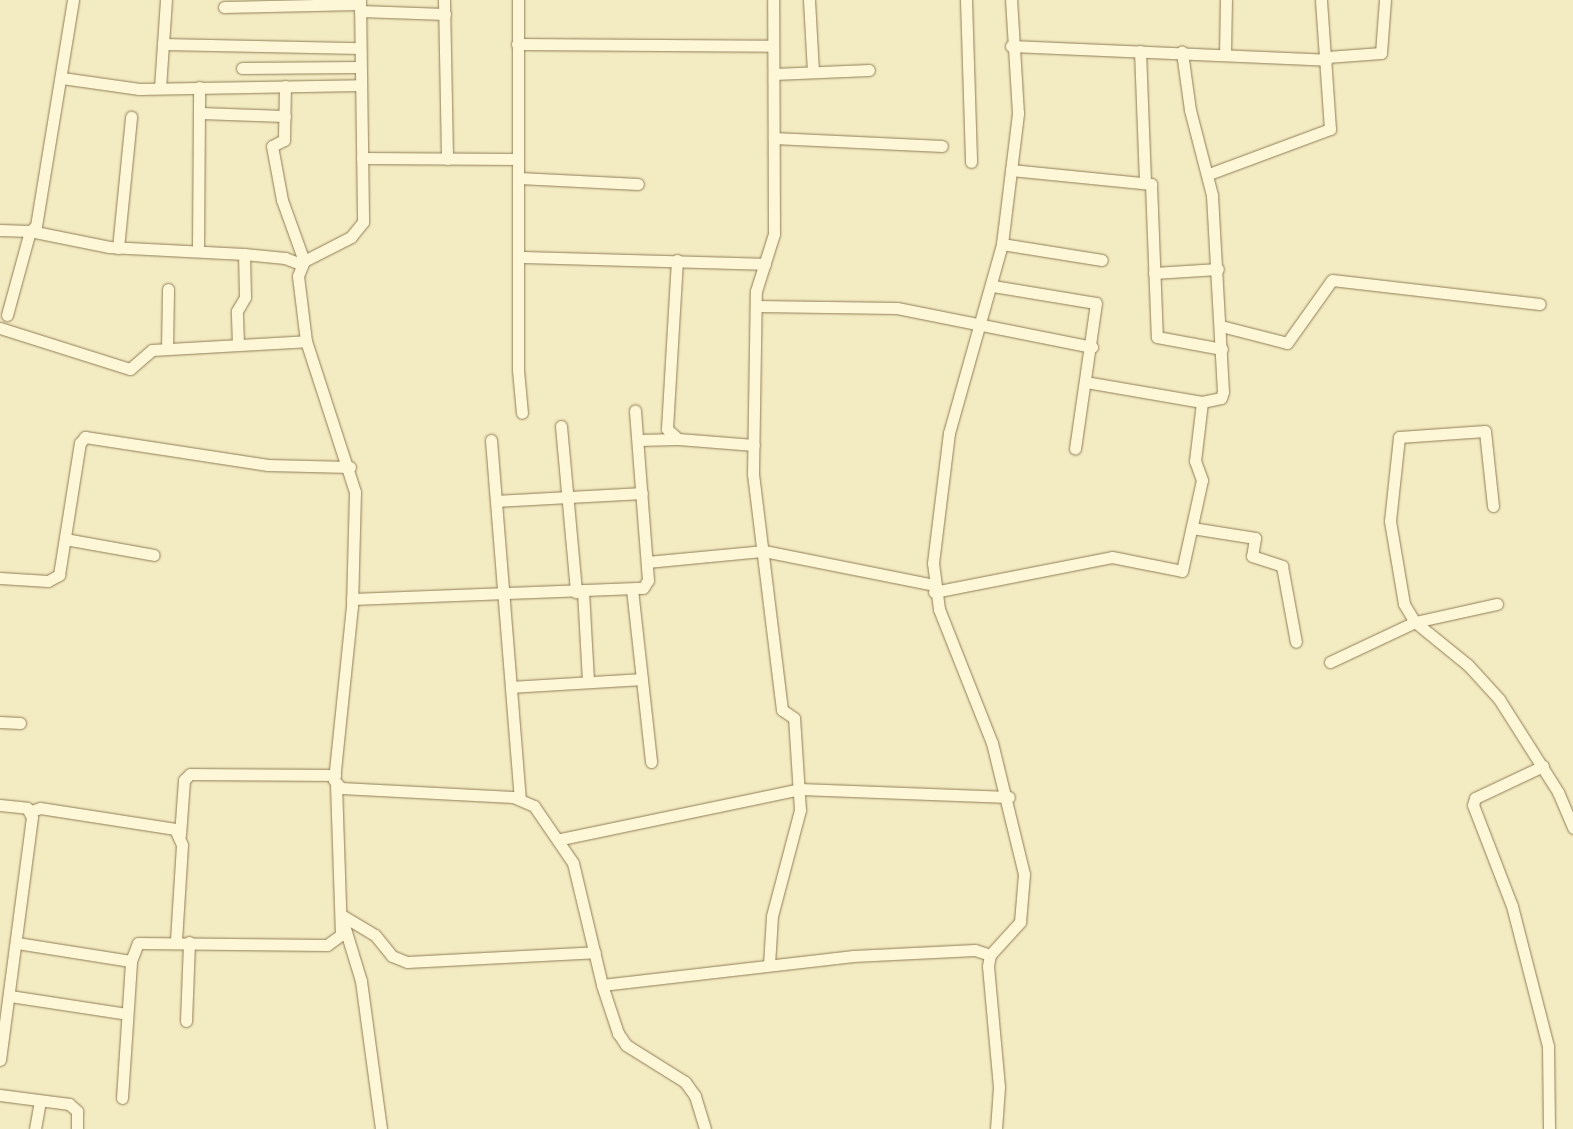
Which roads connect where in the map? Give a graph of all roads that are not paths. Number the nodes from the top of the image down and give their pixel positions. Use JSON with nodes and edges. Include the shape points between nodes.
{"nodes":[{"id":1,"x":73,"y":0,"type":"edge"},
{"id":2,"x":166,"y":0,"type":"edge"},
{"id":3,"x":444,"y":0,"type":"edge"},
{"id":4,"x":518,"y":0,"type":"edge"},
{"id":5,"x":773,"y":0,"type":"edge"},
{"id":6,"x":809,"y":0,"type":"edge"},
{"id":7,"x":966,"y":0,"type":"edge"},
{"id":8,"x":1011,"y":0,"type":"edge"},
{"id":9,"x":1226,"y":0,"type":"edge"},
{"id":10,"x":1322,"y":0,"type":"edge"},
{"id":11,"x":1385,"y":0,"type":"edge"},
{"id":12,"x":360,"y":5,"type":"edge"},
{"id":13,"x":224,"y":7,"type":"dead end"},
{"id":14,"x":445,"y":14,"type":"junction"},
{"id":15,"x":163,"y":44,"type":"junction"},
{"id":16,"x":517,"y":44,"type":"junction"},
{"id":17,"x":772,"y":46,"type":"junction"},
{"id":18,"x":1011,"y":46,"type":"junction"},
{"id":19,"x":360,"y":48,"type":"junction"},
{"id":20,"x":1140,"y":50,"type":"junction"},
{"id":21,"x":1182,"y":52,"type":"junction"},
{"id":22,"x":1225,"y":55,"type":"junction"},
{"id":23,"x":1327,"y":58,"type":"junction"},
{"id":24,"x":360,"y":67,"type":"junction"},
{"id":25,"x":242,"y":68,"type":"dead end"},
{"id":26,"x":869,"y":70,"type":"dead end"},
{"id":27,"x":813,"y":72,"type":"junction"},
{"id":28,"x":774,"y":74,"type":"junction"},
{"id":29,"x":62,"y":78,"type":"junction"},
{"id":30,"x":361,"y":84,"type":"junction"},
{"id":31,"x":285,"y":86,"type":"junction"},
{"id":32,"x":199,"y":87,"type":"junction"},
{"id":33,"x":160,"y":88,"type":"junction"},
{"id":34,"x":199,"y":113,"type":"junction"},
{"id":35,"x":285,"y":116,"type":"junction"},
{"id":36,"x":131,"y":117,"type":"dead end"},
{"id":37,"x":774,"y":138,"type":"junction"},
{"id":38,"x":942,"y":146,"type":"dead end"},
{"id":39,"x":362,"y":158,"type":"junction"},
{"id":40,"x":447,"y":158,"type":"junction"},
{"id":41,"x":518,"y":159,"type":"junction"},
{"id":42,"x":971,"y":162,"type":"dead end"},
{"id":43,"x":1012,"y":170,"type":"junction"},
{"id":44,"x":1208,"y":174,"type":"junction"},
{"id":45,"x":519,"y":178,"type":"junction"},
{"id":46,"x":1145,"y":181,"type":"junction"},
{"id":47,"x":638,"y":184,"type":"dead end"},
{"id":48,"x":0,"y":230,"type":"edge"},
{"id":49,"x":30,"y":231,"type":"junction"},
{"id":50,"x":1002,"y":244,"type":"junction"},
{"id":51,"x":118,"y":248,"type":"junction"},
{"id":52,"x":198,"y":250,"type":"junction"},
{"id":53,"x":244,"y":254,"type":"junction"},
{"id":54,"x":520,"y":257,"type":"junction"},
{"id":55,"x":677,"y":260,"type":"junction"},
{"id":56,"x":1102,"y":260,"type":"dead end"},
{"id":57,"x":303,"y":263,"type":"junction"},
{"id":58,"x":765,"y":264,"type":"junction"},
{"id":59,"x":1218,"y":269,"type":"junction"},
{"id":60,"x":1154,"y":272,"type":"junction"},
{"id":61,"x":993,"y":286,"type":"junction"},
{"id":62,"x":168,"y":289,"type":"dead end"},
{"id":63,"x":1540,"y":304,"type":"dead end"},
{"id":64,"x":756,"y":306,"type":"junction"},
{"id":65,"x":7,"y":315,"type":"dead end"},
{"id":66,"x":982,"y":322,"type":"junction"},
{"id":67,"x":1221,"y":326,"type":"junction"},
{"id":68,"x":0,"y":328,"type":"edge"},
{"id":69,"x":306,"y":341,"type":"junction"},
{"id":70,"x":238,"y":345,"type":"junction"},
{"id":71,"x":1092,"y":347,"type":"junction"},
{"id":72,"x":167,"y":349,"type":"junction"},
{"id":73,"x":1222,"y":349,"type":"junction"},
{"id":74,"x":1086,"y":382,"type":"junction"},
{"id":75,"x":1202,"y":402,"type":"junction"},
{"id":76,"x":635,"y":410,"type":"dead end"},
{"id":77,"x":522,"y":414,"type":"dead end"},
{"id":78,"x":561,"y":426,"type":"dead end"},
{"id":79,"x":678,"y":439,"type":"junction"},
{"id":80,"x":491,"y":440,"type":"dead end"},
{"id":81,"x":638,"y":440,"type":"junction"},
{"id":82,"x":754,"y":445,"type":"junction"},
{"id":83,"x":1075,"y":448,"type":"dead end"},
{"id":84,"x":350,"y":467,"type":"junction"},
{"id":85,"x":642,"y":493,"type":"junction"},
{"id":86,"x":568,"y":497,"type":"junction"},
{"id":87,"x":496,"y":501,"type":"junction"},
{"id":88,"x":1492,"y":506,"type":"dead end"},
{"id":89,"x":1192,"y":528,"type":"junction"},
{"id":90,"x":65,"y":539,"type":"junction"},
{"id":91,"x":764,"y":550,"type":"junction"},
{"id":92,"x":154,"y":555,"type":"dead end"},
{"id":93,"x":647,"y":562,"type":"junction"},
{"id":94,"x":0,"y":578,"type":"edge"},
{"id":95,"x":632,"y":589,"type":"junction"},
{"id":96,"x":934,"y":589,"type":"junction"},
{"id":97,"x":580,"y":592,"type":"junction"},
{"id":98,"x":504,"y":596,"type":"junction"},
{"id":99,"x":352,"y":600,"type":"junction"},
{"id":100,"x":1497,"y":604,"type":"dead end"},
{"id":101,"x":1415,"y":622,"type":"junction"},
{"id":102,"x":1296,"y":642,"type":"dead end"},
{"id":103,"x":1330,"y":662,"type":"dead end"},
{"id":104,"x":642,"y":679,"type":"junction"},
{"id":105,"x":588,"y":681,"type":"junction"},
{"id":106,"x":511,"y":687,"type":"junction"},
{"id":107,"x":0,"y":722,"type":"edge"},
{"id":108,"x":20,"y":723,"type":"dead end"},
{"id":109,"x":651,"y":762,"type":"dead end"},
{"id":110,"x":1543,"y":766,"type":"junction"},
{"id":111,"x":335,"y":780,"type":"junction"},
{"id":112,"x":800,"y":789,"type":"junction"},
{"id":113,"x":1009,"y":797,"type":"junction"},
{"id":114,"x":520,"y":798,"type":"junction"},
{"id":115,"x":0,"y":805,"type":"edge"},
{"id":116,"x":30,"y":811,"type":"junction"},
{"id":117,"x":1573,"y":828,"type":"edge"},
{"id":118,"x":180,"y":836,"type":"junction"},
{"id":119,"x":561,"y":839,"type":"junction"},
{"id":120,"x":344,"y":920,"type":"junction"},
{"id":121,"x":176,"y":941,"type":"junction"},
{"id":122,"x":189,"y":942,"type":"junction"},
{"id":123,"x":17,"y":943,"type":"junction"},
{"id":124,"x":595,"y":952,"type":"junction"},
{"id":125,"x":990,"y":955,"type":"junction"},
{"id":126,"x":131,"y":961,"type":"junction"},
{"id":127,"x":769,"y":965,"type":"junction"},
{"id":128,"x":602,"y":985,"type":"junction"},
{"id":129,"x":10,"y":996,"type":"junction"},
{"id":130,"x":127,"y":1014,"type":"junction"},
{"id":131,"x":186,"y":1021,"type":"dead end"},
{"id":132,"x":0,"y":1060,"type":"edge"},
{"id":133,"x":0,"y":1095,"type":"edge"},
{"id":134,"x":122,"y":1098,"type":"dead end"},
{"id":135,"x":40,"y":1101,"type":"junction"},
{"id":136,"x":34,"y":1129,"type":"edge"},
{"id":137,"x":77,"y":1129,"type":"edge"},
{"id":138,"x":381,"y":1129,"type":"edge"},
{"id":139,"x":705,"y":1129,"type":"edge"},
{"id":140,"x":996,"y":1129,"type":"edge"},
{"id":141,"x":1549,"y":1129,"type":"edge"}],
"edges":[{"from":1,"to":29,"type":"street"},
{"from":2,"to":15,"type":"street"},
{"from":3,"to":14,"type":"street"},
{"from":4,"to":16,"type":"street"},
{"from":5,"to":17,"type":"street"},
{"from":6,"to":27,"type":"street"},
{"from":7,"to":42,"type":"street"},
{"from":8,"to":18,"type":"street"},
{"from":9,"to":22,"type":"street"},
{"from":10,"to":23,"type":"street"},
{"from":11,"to":23,"type":"street","via":[[1381,53]]},
{"from":12,"to":13,"type":"street"},
{"from":12,"to":14,"type":"street"},
{"from":12,"to":19,"type":"street"},
{"from":14,"to":40,"type":"street"},
{"from":15,"to":19,"type":"street"},
{"from":15,"to":33,"type":"street"},
{"from":16,"to":17,"type":"street"},
{"from":16,"to":41,"type":"street"},
{"from":17,"to":28,"type":"street"},
{"from":18,"to":20,"type":"street"},
{"from":18,"to":43,"type":"street","via":[[1018,94]]},
{"from":19,"to":24,"type":"street"},
{"from":20,"to":21,"type":"street"},
{"from":20,"to":46,"type":"street"},
{"from":21,"to":22,"type":"street"},
{"from":21,"to":44,"type":"street","via":[[1190,110]]},
{"from":22,"to":23,"type":"street"},
{"from":23,"to":44,"type":"street","via":[[1330,129]]},
{"from":24,"to":25,"type":"street"},
{"from":24,"to":30,"type":"street"},
{"from":26,"to":27,"type":"street"},
{"from":27,"to":28,"type":"street"},
{"from":28,"to":37,"type":"street"},
{"from":29,"to":33,"type":"street"},
{"from":29,"to":49,"type":"street","via":[[36,226]]},
{"from":30,"to":31,"type":"street"},
{"from":30,"to":39,"type":"street"},
{"from":31,"to":32,"type":"street"},
{"from":31,"to":35,"type":"street"},
{"from":32,"to":33,"type":"street"},
{"from":32,"to":34,"type":"street"},
{"from":34,"to":35,"type":"street"},
{"from":34,"to":52,"type":"street"},
{"from":35,"to":57,"type":"street","via":[[283,142],[272,146],[282,200]]},
{"from":36,"to":51,"type":"street"},
{"from":37,"to":38,"type":"street"},
{"from":37,"to":58,"type":"street","via":[[774,234]]},
{"from":39,"to":40,"type":"street"},
{"from":39,"to":57,"type":"street","via":[[360,228]]},
{"from":40,"to":41,"type":"street"},
{"from":41,"to":45,"type":"street"},
{"from":43,"to":46,"type":"street"},
{"from":43,"to":50,"type":"street"},
{"from":44,"to":59,"type":"street"},
{"from":45,"to":47,"type":"street"},
{"from":45,"to":54,"type":"street"},
{"from":46,"to":60,"type":"street","via":[[1153,190]]},
{"from":48,"to":49,"type":"street"},
{"from":49,"to":51,"type":"street"},
{"from":49,"to":65,"type":"street"},
{"from":50,"to":56,"type":"street"},
{"from":50,"to":61,"type":"street"},
{"from":51,"to":52,"type":"street"},
{"from":52,"to":53,"type":"street"},
{"from":53,"to":57,"type":"street"},
{"from":53,"to":70,"type":"street","via":[[245,297],[236,311]]},
{"from":54,"to":55,"type":"street"},
{"from":54,"to":77,"type":"street"},
{"from":55,"to":58,"type":"street"},
{"from":55,"to":79,"type":"street","via":[[665,413],[667,429]]},
{"from":57,"to":69,"type":"street"},
{"from":58,"to":64,"type":"street","via":[[757,282]]},
{"from":59,"to":60,"type":"street"},
{"from":59,"to":67,"type":"street"},
{"from":60,"to":73,"type":"street","via":[[1158,337]]},
{"from":61,"to":66,"type":"street"},
{"from":61,"to":71,"type":"street","via":[[1093,300],[1098,308]]},
{"from":62,"to":72,"type":"street"},
{"from":63,"to":67,"type":"street","via":[[1332,280],[1287,343]]},
{"from":64,"to":66,"type":"street","via":[[860,304]]},
{"from":64,"to":82,"type":"street"},
{"from":66,"to":71,"type":"street"},
{"from":66,"to":96,"type":"street","via":[[948,433]]},
{"from":67,"to":73,"type":"street"},
{"from":68,"to":72,"type":"street","via":[[125,369],[134,366],[147,351]]},
{"from":69,"to":70,"type":"street"},
{"from":69,"to":84,"type":"street"},
{"from":70,"to":72,"type":"street"},
{"from":71,"to":74,"type":"street"},
{"from":73,"to":75,"type":"street","via":[[1223,396]]},
{"from":74,"to":75,"type":"street"},
{"from":74,"to":83,"type":"street"},
{"from":75,"to":89,"type":"street","via":[[1195,461],[1202,480]]},
{"from":76,"to":81,"type":"street"},
{"from":78,"to":86,"type":"street"},
{"from":79,"to":81,"type":"street"},
{"from":79,"to":82,"type":"street"},
{"from":80,"to":87,"type":"street"},
{"from":81,"to":85,"type":"street"},
{"from":82,"to":91,"type":"street"},
{"from":84,"to":90,"type":"street","via":[[268,465],[88,436],[80,443]]},
{"from":84,"to":99,"type":"street","via":[[355,492]]},
{"from":85,"to":86,"type":"street"},
{"from":85,"to":93,"type":"street"},
{"from":86,"to":87,"type":"street"},
{"from":86,"to":97,"type":"street"},
{"from":87,"to":98,"type":"street"},
{"from":88,"to":101,"type":"street","via":[[1485,431],[1400,437],[1390,537],[1399,592]]},
{"from":89,"to":96,"type":"street","via":[[1180,573],[1134,559],[1112,558]]},
{"from":89,"to":102,"type":"street","via":[[1255,538],[1252,556],[1282,566]]},
{"from":90,"to":92,"type":"street"},
{"from":90,"to":94,"type":"street","via":[[56,579]]},
{"from":91,"to":93,"type":"street"},
{"from":91,"to":96,"type":"street"},
{"from":91,"to":112,"type":"street","via":[[782,710],[794,718]]},
{"from":93,"to":95,"type":"street","via":[[646,585]]},
{"from":95,"to":97,"type":"street"},
{"from":95,"to":104,"type":"street"},
{"from":96,"to":113,"type":"street"},
{"from":97,"to":98,"type":"street"},
{"from":97,"to":105,"type":"street"},
{"from":98,"to":99,"type":"street"},
{"from":98,"to":106,"type":"street"},
{"from":99,"to":111,"type":"street"},
{"from":100,"to":101,"type":"street"},
{"from":101,"to":103,"type":"street"},
{"from":101,"to":110,"type":"street","via":[[1483,681]]},
{"from":104,"to":105,"type":"street"},
{"from":104,"to":109,"type":"street"},
{"from":105,"to":106,"type":"street"},
{"from":106,"to":114,"type":"street"},
{"from":107,"to":108,"type":"street"},
{"from":110,"to":117,"type":"street"},
{"from":110,"to":141,"type":"street","via":[[1472,801],[1512,906],[1548,1046]]},
{"from":111,"to":114,"type":"street","via":[[371,791]]},
{"from":111,"to":118,"type":"street","via":[[190,774],[184,780]]},
{"from":111,"to":120,"type":"street"},
{"from":112,"to":113,"type":"street"},
{"from":112,"to":119,"type":"street"},
{"from":112,"to":127,"type":"street","via":[[796,839],[772,916]]},
{"from":113,"to":125,"type":"street","via":[[1023,869],[1023,912],[1017,931]]},
{"from":114,"to":119,"type":"street","via":[[534,806]]},
{"from":115,"to":116,"type":"street"},
{"from":116,"to":118,"type":"street","via":[[40,808],[150,822],[170,826]]},
{"from":116,"to":123,"type":"street"},
{"from":118,"to":121,"type":"street"},
{"from":119,"to":124,"type":"street","via":[[579,880]]},
{"from":120,"to":122,"type":"street","via":[[341,935],[327,945]]},
{"from":120,"to":124,"type":"street","via":[[375,934],[392,956],[406,962]]},
{"from":120,"to":138,"type":"street","via":[[362,981]]},
{"from":121,"to":122,"type":"street"},
{"from":121,"to":126,"type":"street","via":[[141,941]]},
{"from":122,"to":131,"type":"street"},
{"from":123,"to":126,"type":"street"},
{"from":123,"to":129,"type":"street"},
{"from":124,"to":128,"type":"street"},
{"from":125,"to":127,"type":"street","via":[[976,950]]},
{"from":125,"to":140,"type":"street","via":[[990,1014],[999,1100]]},
{"from":126,"to":130,"type":"street"},
{"from":127,"to":128,"type":"street"},
{"from":128,"to":139,"type":"street","via":[[626,1044],[685,1082],[695,1096]]},
{"from":129,"to":130,"type":"street"},
{"from":129,"to":132,"type":"street"},
{"from":130,"to":134,"type":"street"},
{"from":133,"to":135,"type":"street"},
{"from":135,"to":136,"type":"street"},
{"from":135,"to":137,"type":"street","via":[[74,1107]]}]}
